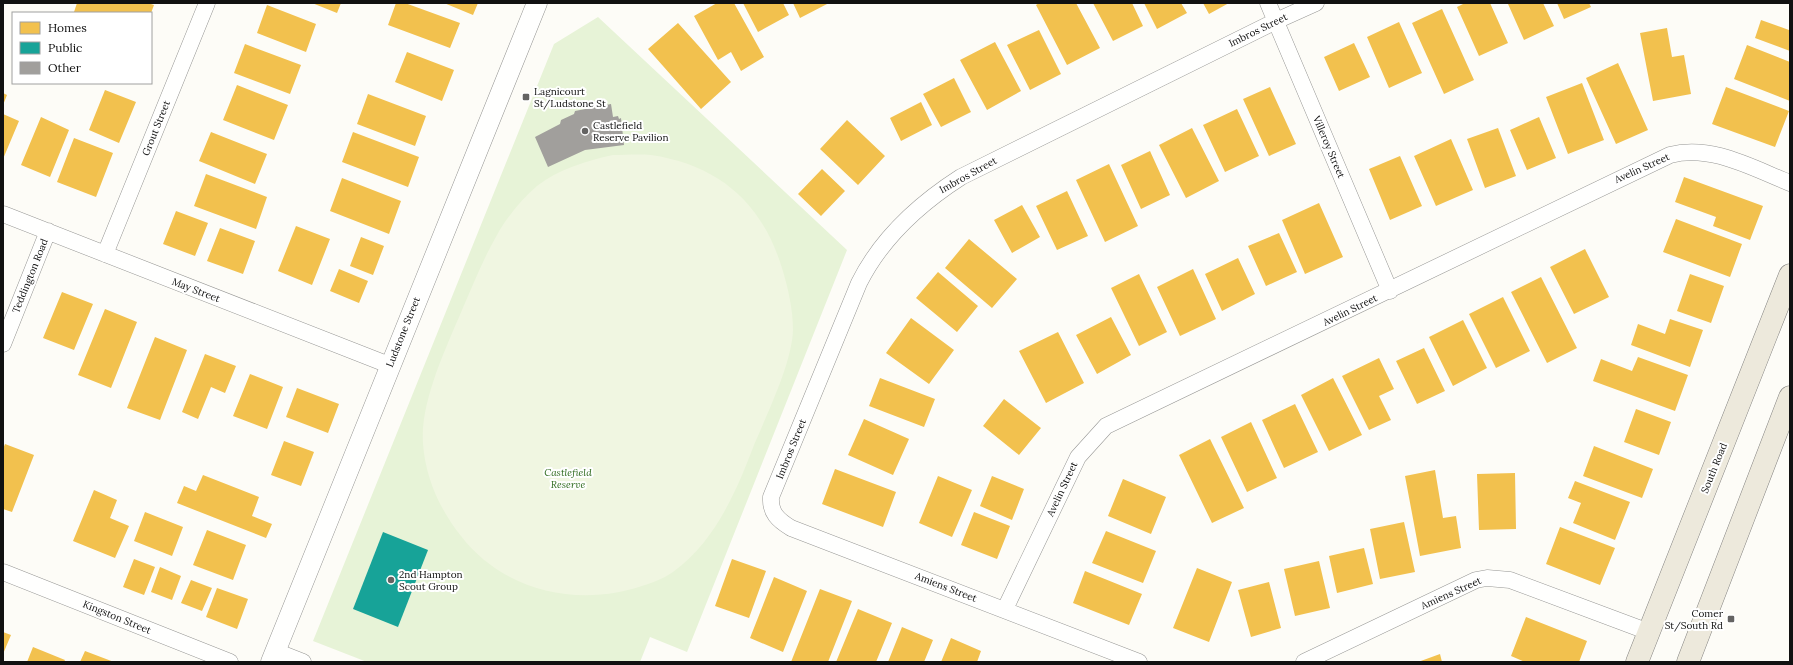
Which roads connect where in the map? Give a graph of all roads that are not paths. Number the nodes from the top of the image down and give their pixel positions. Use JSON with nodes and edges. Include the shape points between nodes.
{"nodes":[{"id":1,"x":207,"y":3,"type":"edge"},
{"id":2,"x":537,"y":3,"type":"edge"},
{"id":3,"x":1268,"y":3,"type":"edge"},
{"id":4,"x":1316,"y":3,"type":"edge"},
{"id":5,"x":1276,"y":21,"type":"junction"},
{"id":6,"x":1790,"y":183,"type":"edge"},
{"id":7,"x":3,"y":214,"type":"edge"},
{"id":8,"x":48,"y":232,"type":"junction"},
{"id":9,"x":105,"y":254,"type":"junction"},
{"id":10,"x":1790,"y":275,"type":"edge"},
{"id":11,"x":1390,"y":291,"type":"junction"},
{"id":12,"x":3,"y":344,"type":"edge"},
{"id":13,"x":389,"y":366,"type":"junction"},
{"id":14,"x":1790,"y":397,"type":"edge"},
{"id":15,"x":1786,"y":419,"type":"edge"},
{"id":16,"x":771,"y":497,"type":"joint"},
{"id":17,"x":3,"y":572,"type":"edge"},
{"id":18,"x":1005,"y":610,"type":"junction"},
{"id":19,"x":1649,"y":632,"type":"junction"},
{"id":20,"x":273,"y":657,"type":"edge"},
{"id":21,"x":230,"y":662,"type":"edge"},
{"id":22,"x":303,"y":662,"type":"edge"},
{"id":23,"x":1138,"y":662,"type":"edge"},
{"id":24,"x":1304,"y":662,"type":"edge"},
{"id":25,"x":1637,"y":662,"type":"edge"},
{"id":26,"x":1688,"y":662,"type":"edge"}],
"edges":[{"from":1,"to":9,"type":"street","name":"Grout Street"},
{"from":2,"to":13,"type":"street","name":"Ludstone Street"},
{"from":3,"to":5,"type":"street","name":"Villeroy Street"},
{"from":4,"to":5,"type":"street","name":"Imbros Street"},
{"from":5,"to":11,"type":"street","name":"Villeroy Street"},
{"from":5,"to":16,"type":"street","name":"Imbros Street","via":[[961,177],[933,195],[909,216],[880,249],[859,283]]},
{"from":6,"to":11,"type":"street","name":"Avelin Street","via":[[1714,154],[1684,152],[1670,155]]},
{"from":7,"to":8,"type":"street","name":"May Street"},
{"from":8,"to":9,"type":"street","name":"May Street"},
{"from":8,"to":12,"type":"street","name":"Teddington Road"},
{"from":9,"to":13,"type":"street","name":"May Street"},
{"from":10,"to":19,"type":"main road","name":"South Road"},
{"from":11,"to":18,"type":"street","name":"Avelin Street","via":[[1106,426],[1078,457]]},
{"from":13,"to":20,"type":"street","name":"Ludstone Street"},
{"from":14,"to":15,"type":"main road"},
{"from":15,"to":26,"type":"main road"},
{"from":16,"to":18,"type":"street","name":"Amiens Street","via":[[773,513],[780,522],[791,528]]},
{"from":17,"to":21,"type":"street","name":"Kingston Street"},
{"from":18,"to":23,"type":"street","name":"Amiens Street"},
{"from":19,"to":24,"type":"street","name":"Amiens Street","via":[[1510,580],[1487,578],[1476,580]]},
{"from":19,"to":25,"type":"main road","name":"South Road"},
{"from":20,"to":22,"type":"street"}]}
